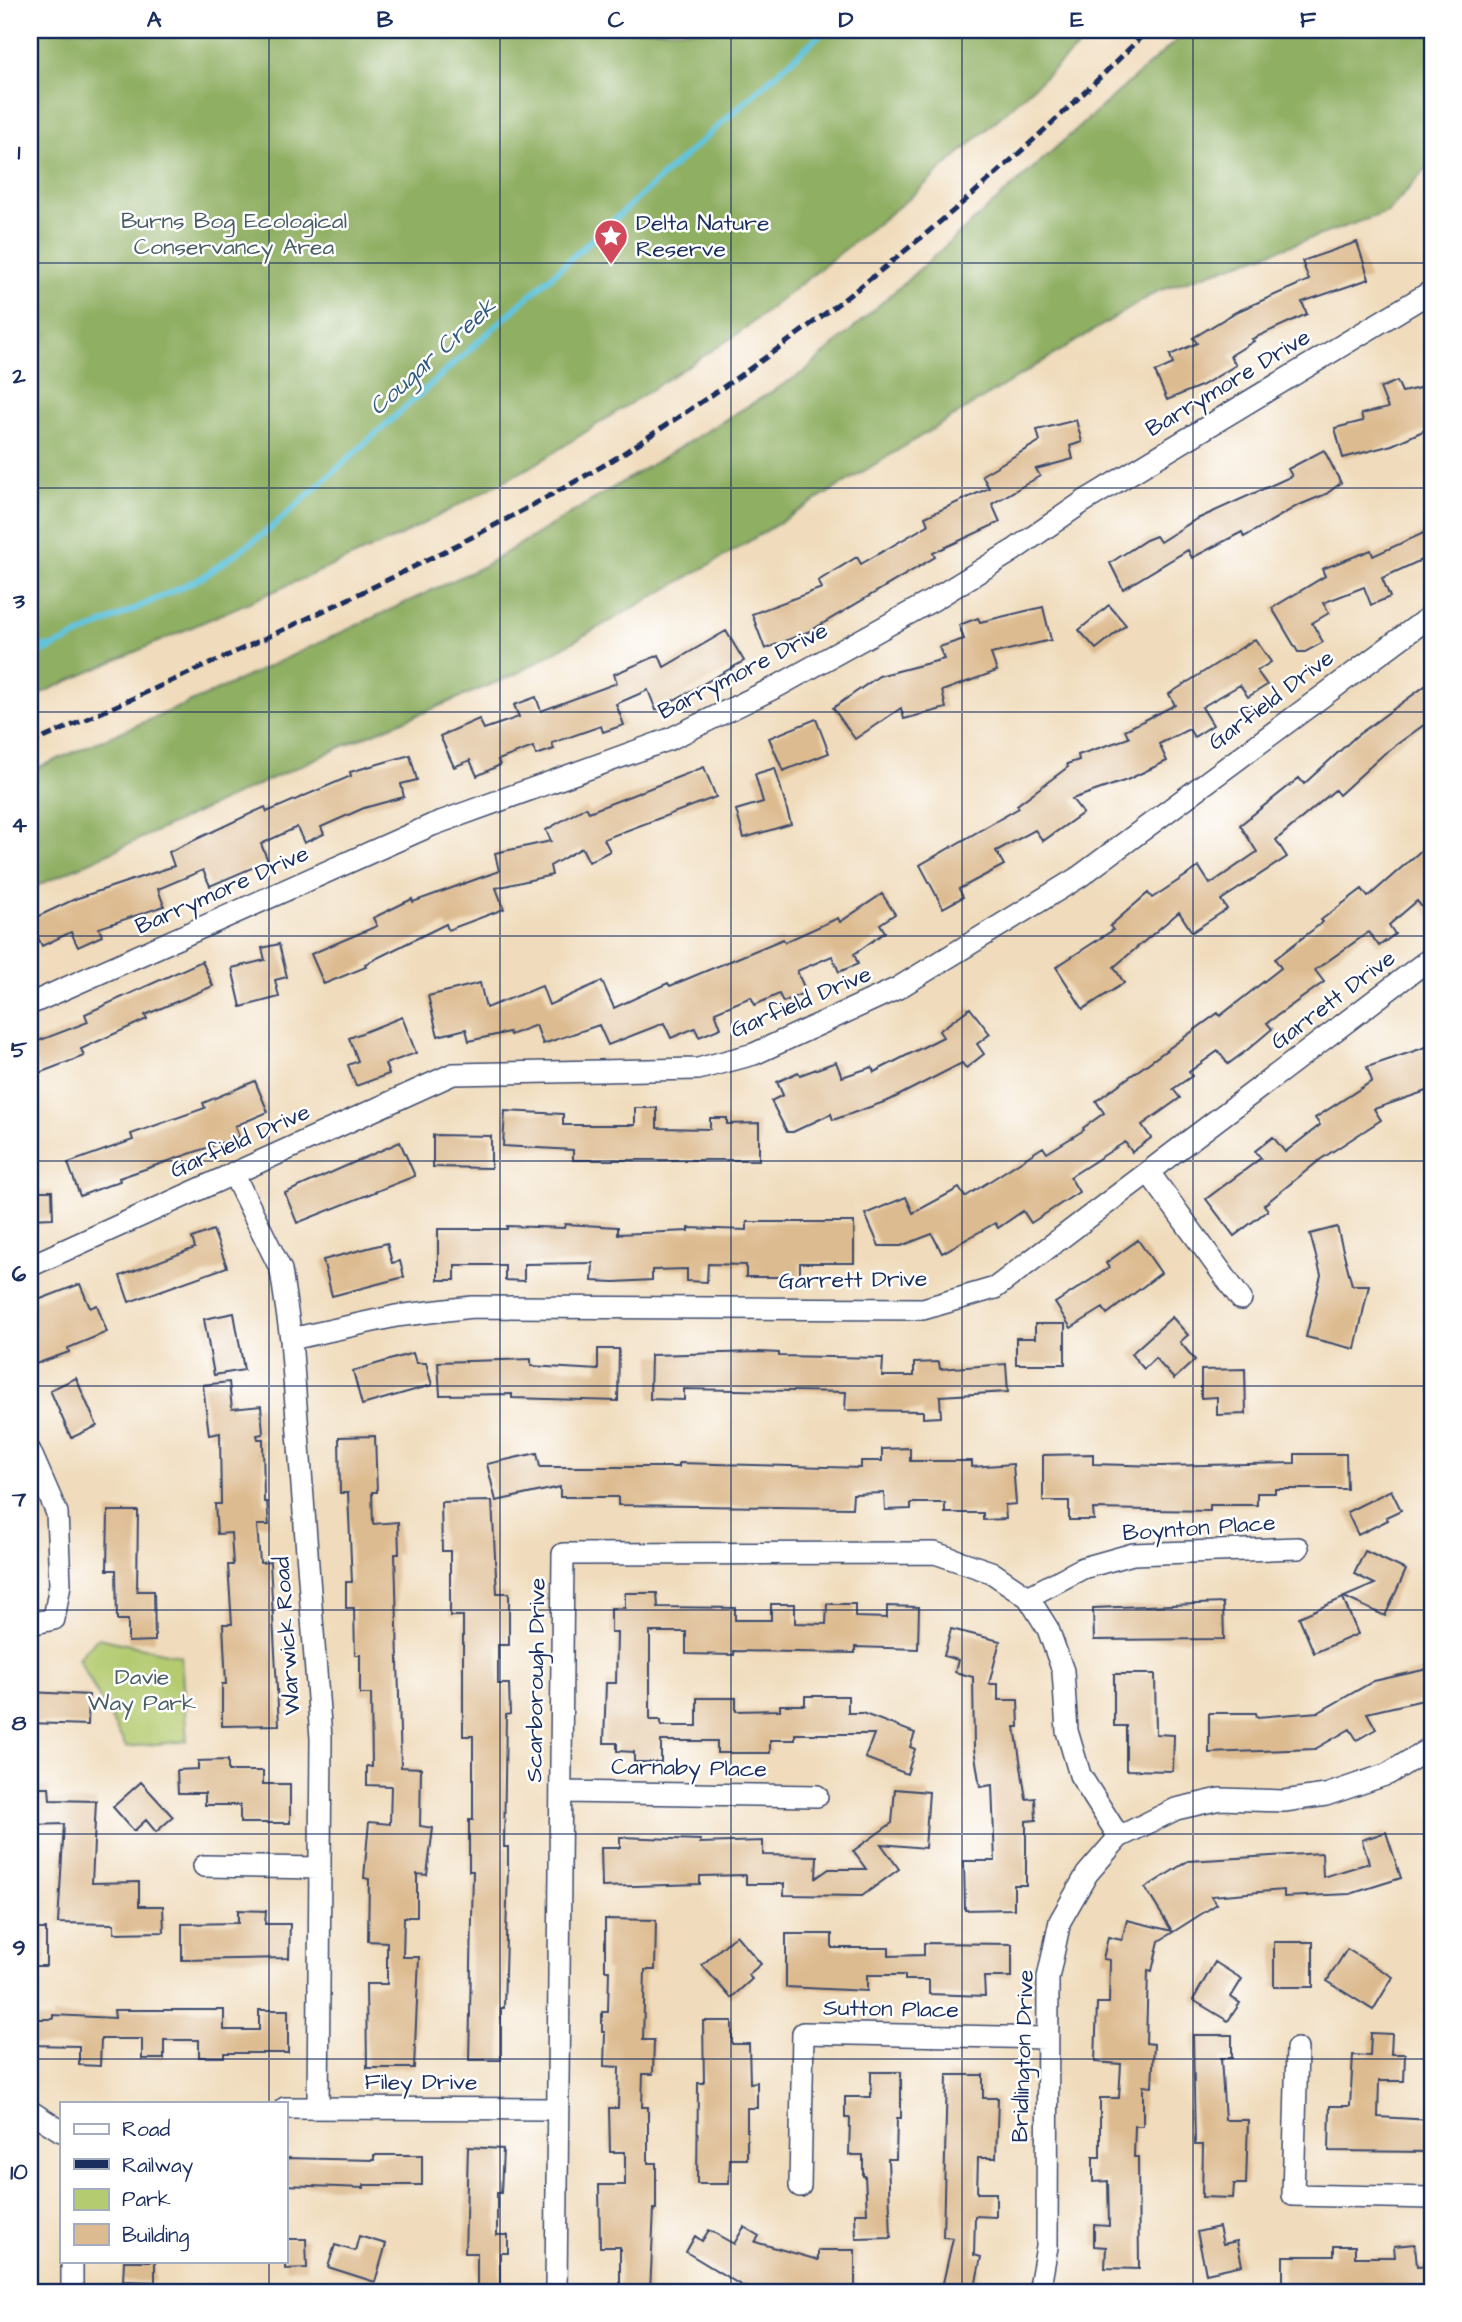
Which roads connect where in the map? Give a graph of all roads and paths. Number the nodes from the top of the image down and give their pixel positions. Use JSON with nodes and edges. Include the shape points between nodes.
{"nodes":[{"id":1,"x":1432,"y":291,"type":"edge"},
{"id":2,"x":1432,"y":615,"type":"edge"},
{"id":3,"x":1432,"y":957,"type":"edge"},
{"id":4,"x":30,"y":1004,"type":"edge"},
{"id":5,"x":233,"y":1173,"type":"junction"},
{"id":6,"x":1150,"y":1174,"type":"junction"},
{"id":7,"x":30,"y":1266,"type":"edge"},
{"id":8,"x":1241,"y":1299,"type":"dead end"},
{"id":9,"x":291,"y":1339,"type":"junction"},
{"id":10,"x":30,"y":1451,"type":"edge"},
{"id":11,"x":1298,"y":1548,"type":"dead end"},
{"id":12,"x":1028,"y":1597,"type":"junction"},
{"id":13,"x":30,"y":1624,"type":"edge"},
{"id":14,"x":1432,"y":1747,"type":"edge"},
{"id":15,"x":561,"y":1792,"type":"junction"},
{"id":16,"x":817,"y":1796,"type":"dead end"},
{"id":17,"x":1119,"y":1837,"type":"junction"},
{"id":18,"x":204,"y":1866,"type":"dead end"},
{"id":19,"x":320,"y":1868,"type":"junction"},
{"id":20,"x":1046,"y":2038,"type":"junction"},
{"id":21,"x":1297,"y":2049,"type":"dead end"},
{"id":22,"x":287,"y":2108,"type":"edge"},
{"id":23,"x":317,"y":2108,"type":"junction"},
{"id":24,"x":557,"y":2109,"type":"junction"},
{"id":25,"x":30,"y":2111,"type":"edge"},
{"id":26,"x":60,"y":2130,"type":"edge"},
{"id":27,"x":800,"y":2186,"type":"dead end"},
{"id":28,"x":1432,"y":2198,"type":"edge"},
{"id":29,"x":72,"y":2262,"type":"edge"},
{"id":30,"x":72,"y":2292,"type":"edge"},
{"id":31,"x":556,"y":2292,"type":"edge"},
{"id":32,"x":1039,"y":2292,"type":"edge"}],
"edges":[{"from":1,"to":4,"type":"street","name":"Barrymore Drive","via":[[1083,502],[933,600],[778,686],[670,739],[432,825]]},
{"from":2,"to":5,"type":"street","name":"Garfield Drive","via":[[1079,877],[898,988],[754,1054],[698,1069],[453,1074]]},
{"from":3,"to":6,"type":"street","name":"Garrett Drive"},
{"from":5,"to":7,"type":"street","name":"Garfield Drive"},
{"from":5,"to":9,"type":"street","name":"Warwick Road","via":[[281,1270]]},
{"from":6,"to":8,"type":"street"},
{"from":6,"to":9,"type":"street","name":"Garrett Drive","via":[[995,1288],[923,1309],[472,1307],[396,1316]]},
{"from":9,"to":19,"type":"street","name":"Warwick Road","via":[[321,1738]]},
{"from":10,"to":13,"type":"street","via":[[57,1513],[60,1584],[54,1619]]},
{"from":11,"to":12,"type":"street","name":"Boynton Place","via":[[1133,1555],[1083,1567]]},
{"from":12,"to":15,"type":"street","name":"Scarborough Drive","via":[[991,1572],[935,1553],[564,1554]]},
{"from":12,"to":17,"type":"street","name":"Scarborough Drive","via":[[1048,1629],[1063,1671],[1067,1731],[1080,1775]]},
{"from":14,"to":17,"type":"street","name":"Bridlington Drive","via":[[1388,1774],[1326,1795],[1284,1801],[1220,1799],[1175,1809]]},
{"from":15,"to":16,"type":"street","name":"Carnaby Place"},
{"from":15,"to":24,"type":"street","name":"Scarborough Drive"},
{"from":17,"to":20,"type":"street","name":"Bridlington Drive","via":[[1087,1874],[1060,1921],[1048,1979]]},
{"from":18,"to":19,"type":"street"},
{"from":19,"to":23,"type":"street","name":"Warwick Road"},
{"from":20,"to":27,"type":"street","name":"Sutton Place","via":[[803,2033]]},
{"from":20,"to":32,"type":"street","name":"Bridlington Drive","via":[[1046,2247]]},
{"from":21,"to":28,"type":"street","via":[[1293,2195]]},
{"from":22,"to":23,"type":"street","name":"Filey Drive"},
{"from":23,"to":24,"type":"street","name":"Filey Drive"},
{"from":24,"to":31,"type":"street","name":"Scarborough Drive"},
{"from":25,"to":26,"type":"street"},
{"from":29,"to":30,"type":"street"}]}
